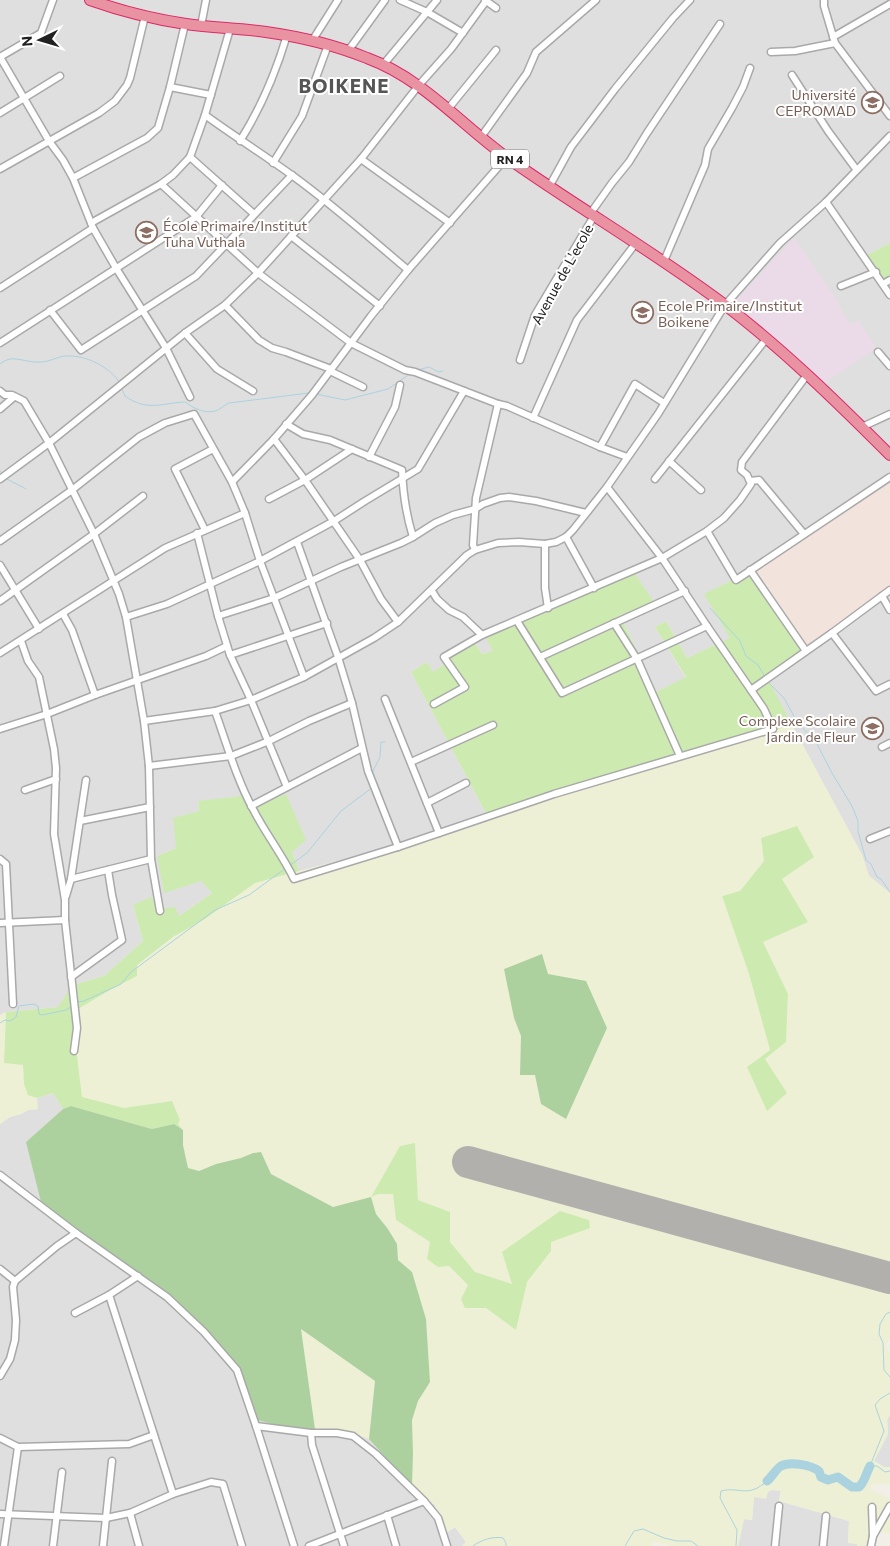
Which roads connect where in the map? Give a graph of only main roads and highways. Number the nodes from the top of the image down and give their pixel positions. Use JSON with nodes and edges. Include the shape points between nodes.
{"nodes":[{"id":1,"x":90,"y":0,"type":"edge"},
{"id":2,"x":890,"y":455,"type":"edge"}],
"edges":[{"from":1,"to":2,"type":"highway","number":"RN 4","via":[[185,24],[288,35],[328,44],[384,65],[419,85],[480,137],[549,187],[664,261],[725,305],[767,338]]}]}
